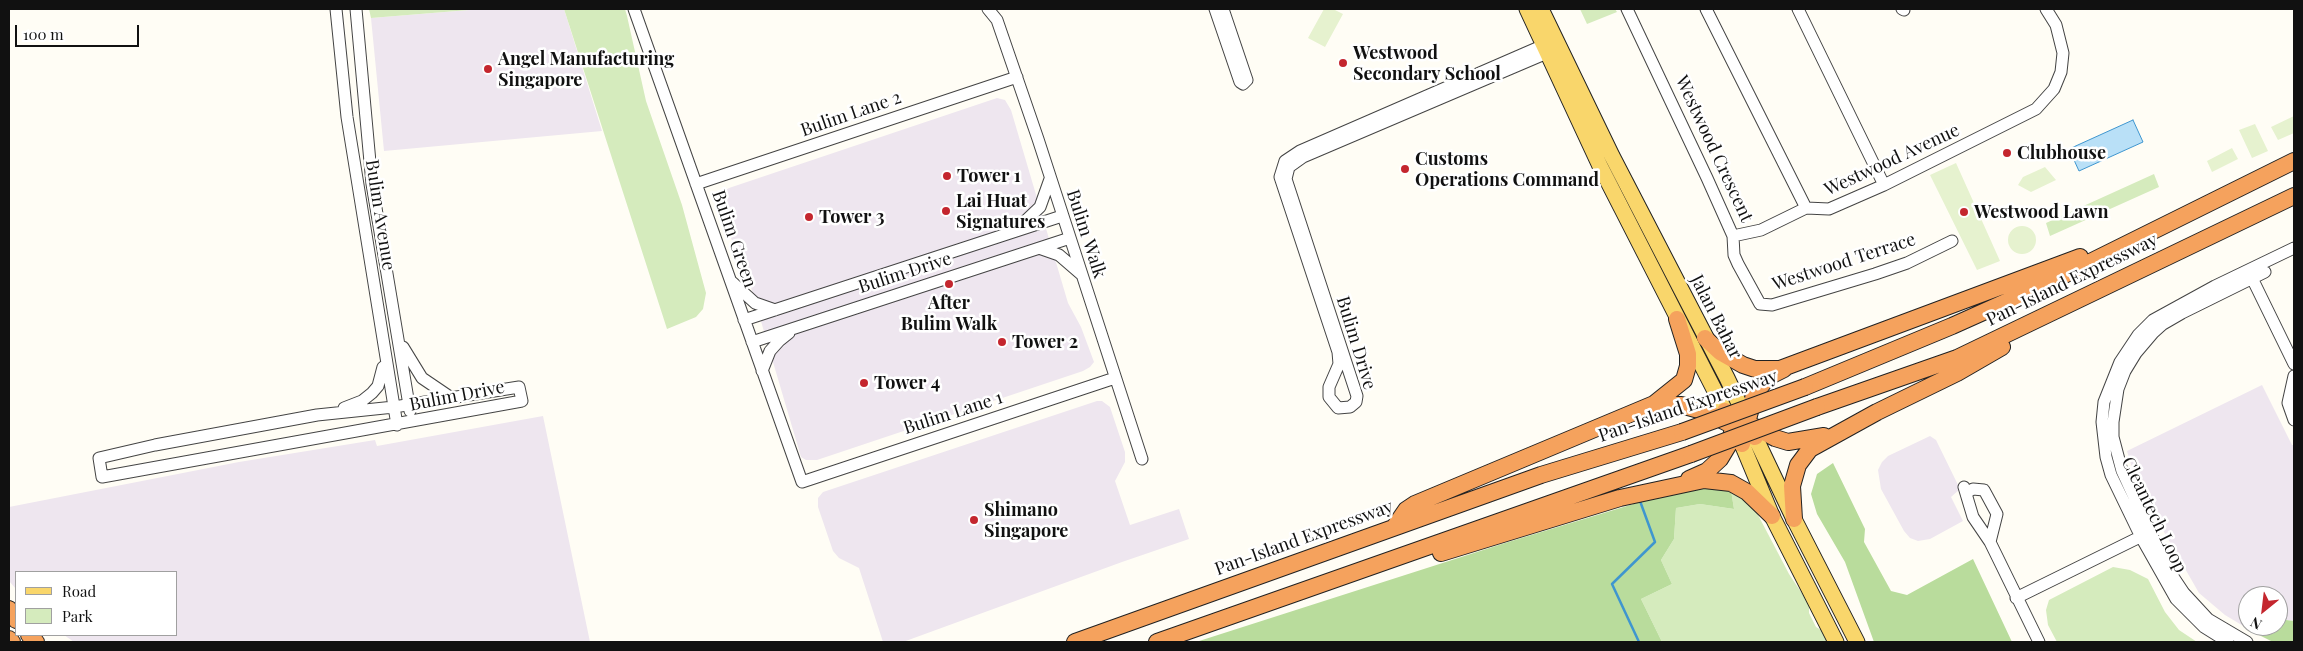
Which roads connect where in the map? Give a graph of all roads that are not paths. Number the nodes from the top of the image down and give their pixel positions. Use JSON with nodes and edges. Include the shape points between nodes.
{"nodes":[{"id":1,"x":336,"y":9,"type":"edge"},
{"id":2,"x":356,"y":9,"type":"edge"},
{"id":3,"x":634,"y":9,"type":"edge"},
{"id":4,"x":988,"y":9,"type":"edge"},
{"id":5,"x":1215,"y":9,"type":"edge"},
{"id":6,"x":1223,"y":9,"type":"edge"},
{"id":7,"x":1527,"y":9,"type":"edge"},
{"id":8,"x":1541,"y":9,"type":"edge"},
{"id":9,"x":1627,"y":9,"type":"edge"},
{"id":10,"x":1706,"y":9,"type":"edge"},
{"id":11,"x":1798,"y":9,"type":"edge"},
{"id":12,"x":2046,"y":9,"type":"edge"},
{"id":13,"x":998,"y":15,"type":"edge"},
{"id":14,"x":1546,"y":49,"type":"junction"},
{"id":15,"x":1017,"y":77,"type":"junction"},
{"id":16,"x":1612,"y":156,"type":"junction"},
{"id":17,"x":2294,"y":161,"type":"edge"},
{"id":18,"x":1600,"y":166,"type":"junction"},
{"id":19,"x":1050,"y":180,"type":"junction"},
{"id":20,"x":696,"y":184,"type":"junction"},
{"id":21,"x":1884,"y":185,"type":"junction"},
{"id":22,"x":2294,"y":196,"type":"edge"},
{"id":23,"x":1806,"y":208,"type":"junction"},
{"id":24,"x":1062,"y":216,"type":"junction"},
{"id":25,"x":1015,"y":230,"type":"junction"},
{"id":26,"x":1732,"y":236,"type":"junction"},
{"id":27,"x":1070,"y":238,"type":"junction"},
{"id":28,"x":1952,"y":241,"type":"dead end"},
{"id":29,"x":2130,"y":241,"type":"junction"},
{"id":30,"x":1039,"y":248,"type":"junction"},
{"id":31,"x":2294,"y":248,"type":"edge"},
{"id":32,"x":2294,"y":257,"type":"edge"},
{"id":33,"x":1081,"y":274,"type":"junction"},
{"id":34,"x":2250,"y":274,"type":"junction"},
{"id":35,"x":730,"y":281,"type":"junction"},
{"id":36,"x":775,"y":310,"type":"junction"},
{"id":37,"x":2054,"y":311,"type":"junction"},
{"id":38,"x":1677,"y":319,"type":"junction"},
{"id":39,"x":744,"y":320,"type":"junction"},
{"id":40,"x":797,"y":327,"type":"junction"},
{"id":41,"x":399,"y":338,"type":"junction"},
{"id":42,"x":1704,"y":338,"type":"junction"},
{"id":43,"x":752,"y":342,"type":"junction"},
{"id":44,"x":384,"y":357,"type":"junction"},
{"id":45,"x":2294,"y":364,"type":"edge"},
{"id":46,"x":1793,"y":365,"type":"junction"},
{"id":47,"x":762,"y":371,"type":"junction"},
{"id":48,"x":2294,"y":376,"type":"edge"},
{"id":49,"x":1115,"y":378,"type":"junction"},
{"id":50,"x":450,"y":397,"type":"junction"},
{"id":51,"x":1654,"y":404,"type":"junction"},
{"id":52,"x":408,"y":405,"type":"junction"},
{"id":53,"x":394,"y":407,"type":"junction"},
{"id":54,"x":317,"y":415,"type":"junction"},
{"id":55,"x":2294,"y":420,"type":"edge"},
{"id":56,"x":412,"y":422,"type":"junction"},
{"id":57,"x":397,"y":425,"type":"junction"},
{"id":58,"x":1741,"y":425,"type":"junction"},
{"id":59,"x":1840,"y":432,"type":"junction"},
{"id":60,"x":1142,"y":458,"type":"dead end"},
{"id":61,"x":802,"y":482,"type":"joint"},
{"id":62,"x":1678,"y":484,"type":"junction"},
{"id":63,"x":1772,"y":516,"type":"junction"},
{"id":64,"x":1794,"y":519,"type":"junction"},
{"id":65,"x":1396,"y":526,"type":"junction"},
{"id":66,"x":2145,"y":534,"type":"junction"},
{"id":67,"x":1990,"y":542,"type":"junction"},
{"id":68,"x":1374,"y":566,"type":"junction"},
{"id":69,"x":2016,"y":598,"type":"junction"},
{"id":70,"x":9,"y":639,"type":"edge"},
{"id":71,"x":12,"y":642,"type":"edge"},
{"id":72,"x":1075,"y":642,"type":"edge"},
{"id":73,"x":1157,"y":642,"type":"edge"},
{"id":74,"x":1836,"y":642,"type":"edge"},
{"id":75,"x":1857,"y":642,"type":"edge"},
{"id":76,"x":2039,"y":642,"type":"edge"},
{"id":77,"x":2228,"y":642,"type":"edge"},
{"id":78,"x":2247,"y":642,"type":"edge"}],
"edges":[{"from":1,"to":44,"type":"street","name":"Bulim Avenue","via":[[347,117]]},
{"from":2,"to":41,"type":"street","name":"Bulim Avenue","via":[[372,184],[387,286]]},
{"from":3,"to":20,"type":"street","name":"Bulim Green"},
{"from":4,"to":13,"type":"street","name":"Bulim Walk"},
{"from":5,"to":6,"type":"street","via":[[1243,84],[1247,80]]},
{"from":7,"to":14,"type":"main road","name":"Jalan Bahar"},
{"from":8,"to":16,"type":"main road","name":"Jalan Bahar"},
{"from":9,"to":26,"type":"street","name":"Westwood Crescent"},
{"from":10,"to":23,"type":"street","name":"Westwood Avenue"},
{"from":11,"to":21,"type":"street"},
{"from":12,"to":21,"type":"street","name":"Westwood Avenue","via":[[2056,25],[2063,53],[2061,72],[2054,89],[2036,109]]},
{"from":13,"to":15,"type":"street","name":"Bulim Walk"},
{"from":14,"to":14,"type":"street","name":"Bulim Drive","via":[[1303,157],[1289,167],[1286,179],[1357,396],[1350,407],[1338,408],[1329,397],[1329,387],[1339,364],[1338,352],[1280,177],[1285,161],[1300,151]]},
{"from":14,"to":18,"type":"main road","name":"Jalan Bahar"},
{"from":15,"to":19,"type":"street","name":"Bulim Walk"},
{"from":15,"to":20,"type":"street","name":"Bulim Lane 2"},
{"from":16,"to":18,"type":"main road","via":[[1601,155]]},
{"from":16,"to":42,"type":"main road","name":"Jalan Bahar"},
{"from":17,"to":29,"type":"highway","name":"Pan-Island Expressway"},
{"from":18,"to":38,"type":"main road","name":"Jalan Bahar"},
{"from":19,"to":24,"type":"street","name":"Bulim Walk"},
{"from":19,"to":25,"type":"street","via":[[1040,207]]},
{"from":20,"to":35,"type":"street","name":"Bulim Green"},
{"from":21,"to":23,"type":"street","name":"Westwood Avenue","via":[[1829,210]]},
{"from":22,"to":37,"type":"highway","name":"Pan-Island Expressway"},
{"from":23,"to":26,"type":"street","name":"Westwood Crescent","via":[[1761,230]]},
{"from":24,"to":25,"type":"street","name":"Bulim Drive"},
{"from":24,"to":27,"type":"street","name":"Bulim Walk"},
{"from":25,"to":36,"type":"street","name":"Bulim Drive"},
{"from":26,"to":28,"type":"street","name":"Westwood Terrace","via":[[1738,264],[1756,299],[1764,305],[1875,274]]},
{"from":27,"to":30,"type":"street","name":"Bulim Drive"},
{"from":27,"to":33,"type":"street","name":"Bulim Walk"},
{"from":29,"to":46,"type":"highway","via":[[2037,272]]},
{"from":29,"to":65,"type":"highway","name":"Pan-Island Expressway","bridge":true,"via":[[2048,283],[1805,387],[1682,432],[1541,475]]},
{"from":30,"to":33,"type":"street","via":[[1059,255]]},
{"from":30,"to":40,"type":"street","name":"Bulim Drive"},
{"from":31,"to":34,"type":"street","name":"Cleantech Loop"},
{"from":32,"to":34,"type":"street","name":"Cleantech Loop"},
{"from":33,"to":49,"type":"street","name":"Bulim Walk"},
{"from":34,"to":45,"type":"street"},
{"from":34,"to":66,"type":"street","name":"Cleantech Loop","via":[[2207,290],[2153,320],[2129,347],[2110,385],[2102,422],[2106,457],[2111,475]]},
{"from":35,"to":36,"type":"street","via":[[755,302]]},
{"from":35,"to":39,"type":"street","name":"Bulim Green"},
{"from":36,"to":39,"type":"street","name":"Bulim Drive"},
{"from":37,"to":59,"type":"highway","via":[[2035,327],[1957,373]]},
{"from":37,"to":68,"type":"highway","name":"Pan-Island Expressway","bridge":true,"via":[[1957,358]]},
{"from":38,"to":51,"type":"highway","via":[[1688,354],[1688,366],[1684,380]]},
{"from":38,"to":58,"type":"main road","name":"Jalan Bahar"},
{"from":39,"to":43,"type":"street","name":"Bulim Green"},
{"from":40,"to":43,"type":"street","name":"Bulim Drive"},
{"from":40,"to":47,"type":"street","via":[[774,346]]},
{"from":41,"to":50,"type":"street","via":[[422,378]]},
{"from":41,"to":52,"type":"street","name":"Bulim Avenue"},
{"from":42,"to":46,"type":"highway","via":[[1743,365],[1766,370]]},
{"from":42,"to":58,"type":"main road","name":"Jalan Bahar"},
{"from":43,"to":47,"type":"street","name":"Bulim Green"},
{"from":44,"to":53,"type":"street","name":"Bulim Avenue"},
{"from":44,"to":54,"type":"street","via":[[378,386],[362,401]]},
{"from":46,"to":58,"type":"highway","via":[[1768,377],[1760,385]]},
{"from":47,"to":61,"type":"street","name":"Bulim Green"},
{"from":48,"to":55,"type":"street","via":[[2288,403]]},
{"from":49,"to":60,"type":"street","name":"Bulim Walk"},
{"from":49,"to":61,"type":"street","name":"Bulim Lane 1"},
{"from":50,"to":52,"type":"street","name":"Bulim Drive"},
{"from":50,"to":56,"type":"street","name":"Bulim Drive","via":[[519,387],[522,401]]},
{"from":51,"to":58,"type":"highway","via":[[1681,405]]},
{"from":51,"to":65,"type":"highway","via":[[1415,504],[1406,510]]},
{"from":52,"to":53,"type":"street","name":"Bulim Drive"},
{"from":52,"to":56,"type":"street","name":"Bulim Avenue"},
{"from":53,"to":54,"type":"street","name":"Bulim Drive"},
{"from":53,"to":57,"type":"street","name":"Bulim Avenue"},
{"from":54,"to":57,"type":"street","name":"Bulim Drive","via":[[99,458],[102,477]]},
{"from":56,"to":57,"type":"street","name":"Bulim Drive"},
{"from":58,"to":59,"type":"highway","via":[[1788,442]]},
{"from":58,"to":62,"type":"highway","via":[[1720,459],[1707,471]]},
{"from":58,"to":63,"type":"main road","name":"Jalan Bahar"},
{"from":58,"to":64,"type":"main road","name":"Jalan Bahar"},
{"from":59,"to":64,"type":"highway","via":[[1810,449],[1798,465],[1792,486]]},
{"from":62,"to":63,"type":"highway","via":[[1704,480],[1731,483],[1747,492]]},
{"from":62,"to":68,"type":"highway","via":[[1620,498],[1421,558]]},
{"from":63,"to":74,"type":"main road","name":"Jalan Bahar"},
{"from":64,"to":75,"type":"main road","name":"Jalan Bahar"},
{"from":65,"to":72,"type":"highway","name":"Pan-Island Expressway"},
{"from":66,"to":69,"type":"street"},
{"from":66,"to":77,"type":"street","name":"Cleantech Loop","via":[[2176,599],[2204,627]]},
{"from":66,"to":78,"type":"street","name":"Cleantech Loop","via":[[2191,601],[2208,619]]},
{"from":67,"to":67,"type":"street","via":[[1973,517],[1968,489],[1984,490],[1998,514]]},
{"from":67,"to":69,"type":"street"},
{"from":68,"to":73,"type":"highway","name":"Pan-Island Expressway"},
{"from":69,"to":76,"type":"street"},
{"from":70,"to":71,"type":"highway"}]}
